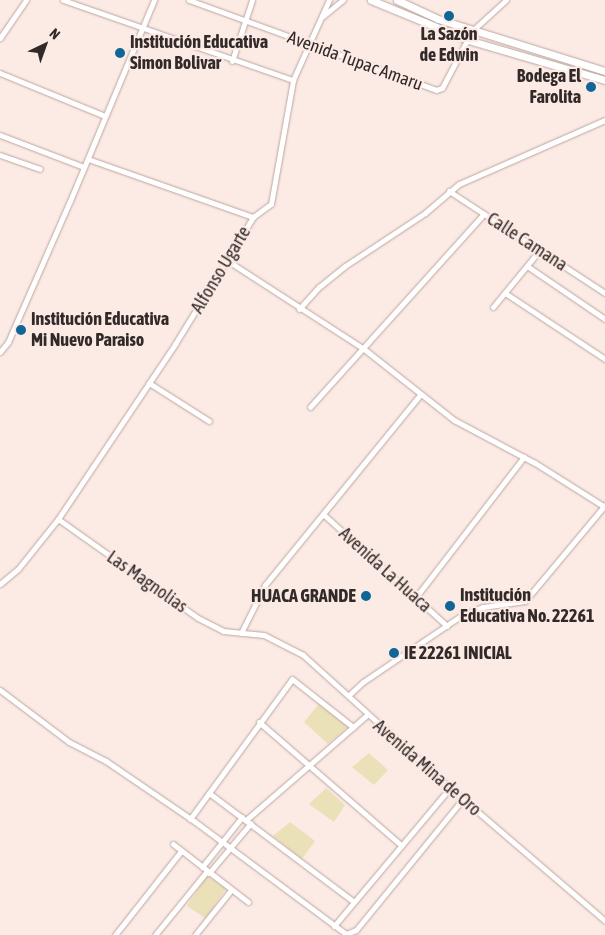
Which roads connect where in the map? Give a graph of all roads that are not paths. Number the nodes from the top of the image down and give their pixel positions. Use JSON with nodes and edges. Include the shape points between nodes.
{"nodes":[{"id":1,"x":26,"y":0,"type":"edge"},
{"id":2,"x":63,"y":0,"type":"edge"},
{"id":3,"x":154,"y":0,"type":"edge"},
{"id":4,"x":189,"y":0,"type":"edge"},
{"id":5,"x":252,"y":0,"type":"edge"},
{"id":6,"x":329,"y":0,"type":"edge"},
{"id":7,"x":343,"y":0,"type":"edge"},
{"id":8,"x":371,"y":0,"type":"edge"},
{"id":9,"x":397,"y":0,"type":"edge"},
{"id":10,"x":506,"y":0,"type":"edge"},
{"id":11,"x":321,"y":18,"type":"junction"},
{"id":12,"x":245,"y":20,"type":"junction"},
{"id":13,"x":143,"y":29,"type":"junction"},
{"id":14,"x":472,"y":31,"type":"junction"},
{"id":15,"x":0,"y":38,"type":"edge"},
{"id":16,"x":468,"y":40,"type":"junction"},
{"id":17,"x":308,"y":43,"type":"junction"},
{"id":18,"x":232,"y":61,"type":"junction"},
{"id":19,"x":605,"y":71,"type":"edge"},
{"id":20,"x":0,"y":73,"type":"edge"},
{"id":21,"x":293,"y":80,"type":"junction"},
{"id":22,"x":605,"y":80,"type":"edge"},
{"id":23,"x":104,"y":116,"type":"junction"},
{"id":24,"x":605,"y":120,"type":"edge"},
{"id":25,"x":0,"y":135,"type":"edge"},
{"id":26,"x":0,"y":155,"type":"edge"},
{"id":27,"x":88,"y":159,"type":"junction"},
{"id":28,"x":84,"y":168,"type":"junction"},
{"id":29,"x":40,"y":169,"type":"dead end"},
{"id":30,"x":448,"y":191,"type":"junction"},
{"id":31,"x":484,"y":214,"type":"junction"},
{"id":32,"x":253,"y":217,"type":"junction"},
{"id":33,"x":534,"y":257,"type":"dead end"},
{"id":34,"x":228,"y":261,"type":"junction"},
{"id":35,"x":527,"y":266,"type":"junction"},
{"id":36,"x":505,"y":293,"type":"junction"},
{"id":37,"x":605,"y":293,"type":"edge"},
{"id":38,"x":493,"y":307,"type":"dead end"},
{"id":39,"x":299,"y":309,"type":"junction"},
{"id":40,"x":605,"y":319,"type":"edge"},
{"id":41,"x":364,"y":349,"type":"junction"},
{"id":42,"x":0,"y":352,"type":"edge"},
{"id":43,"x":605,"y":359,"type":"edge"},
{"id":44,"x":149,"y":383,"type":"junction"},
{"id":45,"x":420,"y":395,"type":"junction"},
{"id":46,"x":310,"y":407,"type":"dead end"},
{"id":47,"x":209,"y":421,"type":"dead end"},
{"id":48,"x":524,"y":457,"type":"junction"},
{"id":49,"x":605,"y":506,"type":"edge"},
{"id":50,"x":323,"y":514,"type":"junction"},
{"id":51,"x":58,"y":519,"type":"junction"},
{"id":52,"x":0,"y":584,"type":"edge"},
{"id":53,"x":416,"y":597,"type":"junction"},
{"id":54,"x":447,"y":626,"type":"junction"},
{"id":55,"x":241,"y":633,"type":"junction"},
{"id":56,"x":0,"y":690,"type":"edge"},
{"id":57,"x":349,"y":695,"type":"junction"},
{"id":58,"x":368,"y":715,"type":"junction"},
{"id":59,"x":259,"y":722,"type":"junction"},
{"id":60,"x":353,"y":728,"type":"junction"},
{"id":61,"x":308,"y":766,"type":"junction"},
{"id":62,"x":450,"y":788,"type":"junction"},
{"id":63,"x":209,"y":793,"type":"junction"},
{"id":64,"x":463,"y":800,"type":"junction"},
{"id":65,"x":190,"y":819,"type":"junction"},
{"id":66,"x":247,"y":820,"type":"junction"},
{"id":67,"x":223,"y":842,"type":"junction"},
{"id":68,"x":173,"y":844,"type":"dead end"},
{"id":69,"x":401,"y":845,"type":"junction"},
{"id":70,"x":232,"y":848,"type":"junction"},
{"id":71,"x":181,"y":851,"type":"junction"},
{"id":72,"x":202,"y":867,"type":"junction"},
{"id":73,"x":208,"y":872,"type":"junction"},
{"id":74,"x":231,"y":890,"type":"junction"},
{"id":75,"x":248,"y":902,"type":"dead end"},
{"id":76,"x":354,"y":902,"type":"junction"},
{"id":77,"x":605,"y":921,"type":"edge"},
{"id":78,"x":334,"y":926,"type":"junction"},
{"id":79,"x":115,"y":935,"type":"edge"},
{"id":80,"x":155,"y":935,"type":"edge"},
{"id":81,"x":195,"y":935,"type":"edge"}],
"edges":[{"from":1,"to":15,"type":"street"},
{"from":2,"to":13,"type":"street"},
{"from":3,"to":13,"type":"street"},
{"from":4,"to":12,"type":"street","name":"Avenida Tupac Amaru"},
{"from":5,"to":12,"type":"street"},
{"from":6,"to":11,"type":"street","name":"Alfonso Ugarte"},
{"from":7,"to":11,"type":"street"},
{"from":8,"to":16,"type":"main road"},
{"from":9,"to":14,"type":"main road"},
{"from":10,"to":14,"type":"street"},
{"from":11,"to":17,"type":"street","name":"Alfonso Ugarte"},
{"from":12,"to":17,"type":"street","name":"Avenida Tupac Amaru"},
{"from":12,"to":18,"type":"street"},
{"from":13,"to":18,"type":"street"},
{"from":13,"to":23,"type":"street"},
{"from":14,"to":16,"type":"street"},
{"from":14,"to":19,"type":"main road"},
{"from":16,"to":17,"type":"street","name":"Avenida Tupac Amaru","via":[[442,88],[436,90]]},
{"from":16,"to":22,"type":"main road"},
{"from":17,"to":21,"type":"street","name":"Alfonso Ugarte"},
{"from":18,"to":21,"type":"street"},
{"from":20,"to":23,"type":"street"},
{"from":21,"to":32,"type":"street","name":"Alfonso Ugarte","via":[[271,204]]},
{"from":23,"to":27,"type":"street"},
{"from":24,"to":30,"type":"street"},
{"from":25,"to":28,"type":"street"},
{"from":26,"to":29,"type":"street"},
{"from":27,"to":28,"type":"street"},
{"from":27,"to":32,"type":"street"},
{"from":28,"to":42,"type":"street","via":[[8,342]]},
{"from":30,"to":31,"type":"street","name":"Calle Camana"},
{"from":30,"to":39,"type":"street","via":[[425,213],[332,276]]},
{"from":31,"to":37,"type":"street","name":"Calle Camana"},
{"from":31,"to":41,"type":"street"},
{"from":32,"to":34,"type":"street","name":"Alfonso Ugarte"},
{"from":33,"to":35,"type":"street"},
{"from":34,"to":39,"type":"street"},
{"from":34,"to":44,"type":"street","name":"Alfonso Ugarte"},
{"from":35,"to":36,"type":"street"},
{"from":35,"to":40,"type":"street"},
{"from":36,"to":38,"type":"street"},
{"from":36,"to":43,"type":"street"},
{"from":39,"to":41,"type":"street"},
{"from":41,"to":45,"type":"street"},
{"from":41,"to":46,"type":"street"},
{"from":44,"to":47,"type":"street"},
{"from":44,"to":51,"type":"street","name":"Alfonso Ugarte"},
{"from":45,"to":48,"type":"street","via":[[454,420]]},
{"from":45,"to":50,"type":"street"},
{"from":48,"to":49,"type":"street"},
{"from":48,"to":53,"type":"street"},
{"from":49,"to":54,"type":"street","via":[[529,598],[518,604],[483,607]]},
{"from":50,"to":53,"type":"street","name":"Avenida La Huaca"},
{"from":50,"to":55,"type":"street","via":[[265,585]]},
{"from":51,"to":52,"type":"street","name":"Alfonso Ugarte","via":[[18,569]]},
{"from":51,"to":55,"type":"street","name":"Las Magnolias","via":[[198,618],[223,631]]},
{"from":53,"to":54,"type":"street","name":"Avenida La Huaca"},
{"from":54,"to":57,"type":"street","via":[[363,682]]},
{"from":55,"to":57,"type":"street","name":"Avenida Mina de Oro","via":[[264,635],[284,643]]},
{"from":56,"to":65,"type":"street","via":[[69,742],[106,761]]},
{"from":57,"to":58,"type":"street","name":"Avenida Mina de Oro"},
{"from":58,"to":60,"type":"street"},
{"from":58,"to":62,"type":"street","name":"Avenida Mina de Oro"},
{"from":59,"to":60,"type":"street","via":[[294,678]]},
{"from":59,"to":61,"type":"street"},
{"from":59,"to":63,"type":"street"},
{"from":60,"to":61,"type":"street"},
{"from":61,"to":66,"type":"street"},
{"from":61,"to":69,"type":"street"},
{"from":62,"to":64,"type":"street","name":"Avenida Mina de Oro"},
{"from":62,"to":69,"type":"street"},
{"from":63,"to":65,"type":"street"},
{"from":63,"to":66,"type":"street"},
{"from":64,"to":77,"type":"street","name":"Avenida Mina de Oro"},
{"from":64,"to":78,"type":"street","via":[[354,932],[346,934]]},
{"from":65,"to":67,"type":"street"},
{"from":66,"to":67,"type":"street"},
{"from":66,"to":70,"type":"street"},
{"from":66,"to":76,"type":"street"},
{"from":67,"to":70,"type":"street"},
{"from":67,"to":72,"type":"street"},
{"from":68,"to":71,"type":"street"},
{"from":69,"to":76,"type":"street"},
{"from":70,"to":73,"type":"street"},
{"from":70,"to":78,"type":"street"},
{"from":71,"to":72,"type":"street"},
{"from":71,"to":79,"type":"street"},
{"from":72,"to":73,"type":"street"},
{"from":73,"to":74,"type":"street"},
{"from":73,"to":80,"type":"street"},
{"from":74,"to":75,"type":"street"},
{"from":74,"to":81,"type":"street"},
{"from":76,"to":78,"type":"street"}]}
